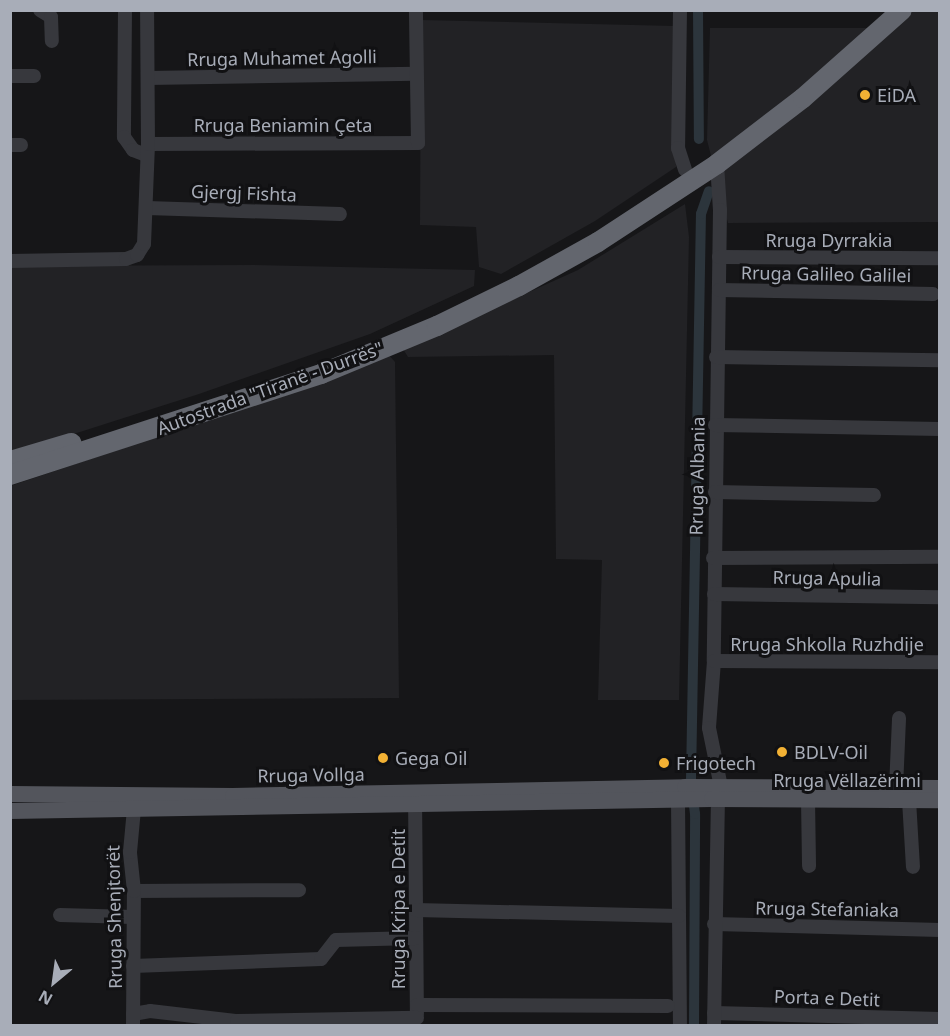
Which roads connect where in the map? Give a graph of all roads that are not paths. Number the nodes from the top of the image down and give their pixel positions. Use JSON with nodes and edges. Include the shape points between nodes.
{"nodes":[{"id":1,"x":40,"y":10,"type":"edge"},
{"id":2,"x":124,"y":10,"type":"edge"},
{"id":3,"x":147,"y":10,"type":"edge"},
{"id":4,"x":416,"y":10,"type":"edge"},
{"id":5,"x":680,"y":10,"type":"edge"},
{"id":6,"x":883,"y":10,"type":"edge"},
{"id":7,"x":902,"y":10,"type":"edge"},
{"id":8,"x":52,"y":41,"type":"dead end"},
{"id":9,"x":416,"y":74,"type":"junction"},
{"id":10,"x":10,"y":76,"type":"edge"},
{"id":11,"x":34,"y":76,"type":"dead end"},
{"id":12,"x":148,"y":78,"type":"junction"},
{"id":13,"x":147,"y":149,"type":"junction"},
{"id":14,"x":717,"y":164,"type":"junction"},
{"id":15,"x":686,"y":170,"type":"junction"},
{"id":16,"x":147,"y":208,"type":"junction"},
{"id":17,"x":340,"y":214,"type":"dead end"},
{"id":18,"x":719,"y":257,"type":"junction"},
{"id":19,"x":939,"y":258,"type":"edge"},
{"id":20,"x":10,"y":261,"type":"edge"},
{"id":21,"x":719,"y":290,"type":"junction"},
{"id":22,"x":933,"y":294,"type":"dead end"},
{"id":23,"x":716,"y":357,"type":"junction"},
{"id":24,"x":939,"y":360,"type":"edge"},
{"id":25,"x":715,"y":425,"type":"junction"},
{"id":26,"x":939,"y":429,"type":"edge"},
{"id":27,"x":10,"y":461,"type":"edge"},
{"id":28,"x":10,"y":475,"type":"edge"},
{"id":29,"x":715,"y":492,"type":"junction"},
{"id":30,"x":874,"y":495,"type":"dead end"},
{"id":31,"x":939,"y":556,"type":"edge"},
{"id":32,"x":714,"y":558,"type":"junction"},
{"id":33,"x":714,"y":594,"type":"junction"},
{"id":34,"x":939,"y":597,"type":"edge"},
{"id":35,"x":714,"y":661,"type":"junction"},
{"id":36,"x":939,"y":662,"type":"edge"},
{"id":37,"x":899,"y":718,"type":"dead end"},
{"id":38,"x":896,"y":788,"type":"junction"},
{"id":39,"x":939,"y":788,"type":"edge"},
{"id":40,"x":716,"y":793,"type":"junction"},
{"id":41,"x":10,"y":794,"type":"edge"},
{"id":42,"x":681,"y":796,"type":"junction"},
{"id":43,"x":415,"y":799,"type":"junction"},
{"id":44,"x":808,"y":800,"type":"junction"},
{"id":45,"x":909,"y":800,"type":"junction"},
{"id":46,"x":939,"y":800,"type":"edge"},
{"id":47,"x":134,"y":809,"type":"junction"},
{"id":48,"x":10,"y":811,"type":"edge"},
{"id":49,"x":808,"y":866,"type":"dead end"},
{"id":50,"x":913,"y":867,"type":"dead end"},
{"id":51,"x":299,"y":890,"type":"dead end"},
{"id":52,"x":134,"y":891,"type":"junction"},
{"id":53,"x":416,"y":910,"type":"junction"},
{"id":54,"x":60,"y":915,"type":"dead end"},
{"id":55,"x":679,"y":916,"type":"junction"},
{"id":56,"x":134,"y":917,"type":"junction"},
{"id":57,"x":714,"y":924,"type":"junction"},
{"id":58,"x":939,"y":930,"type":"edge"},
{"id":59,"x":416,"y":938,"type":"junction"},
{"id":60,"x":133,"y":966,"type":"junction"},
{"id":61,"x":668,"y":1006,"type":"dead end"},
{"id":62,"x":417,"y":1016,"type":"edge"},
{"id":63,"x":714,"y":1019,"type":"edge"},
{"id":64,"x":939,"y":1019,"type":"edge"},
{"id":65,"x":133,"y":1020,"type":"edge"},
{"id":66,"x":680,"y":1026,"type":"edge"}],
"edges":[{"from":1,"to":8,"type":"street","via":[[51,17]]},
{"from":2,"to":13,"type":"street","via":[[124,137],[126,144]]},
{"from":3,"to":12,"type":"street"},
{"from":4,"to":9,"type":"street"},
{"from":5,"to":15,"type":"street","via":[[678,148]]},
{"from":6,"to":15,"type":"highway","name":"Autostrada \"Tiranë - Durrës\"","via":[[800,85]]},
{"from":7,"to":14,"type":"highway","name":"Autostrada \"Tiranë - Durrës\"","via":[[804,98]]},
{"from":9,"to":12,"type":"street","name":"Rruga Muhamet Agolli"},
{"from":9,"to":13,"type":"street","name":"Rruga Beniamin Çeta","via":[[418,143]]},
{"from":10,"to":11,"type":"street"},
{"from":12,"to":13,"type":"street"},
{"from":13,"to":16,"type":"street"},
{"from":14,"to":18,"type":"street","name":"Rruga Albania"},
{"from":14,"to":28,"type":"highway","name":"Autostrada \"Tiranë - Durrës\"","via":[[551,268],[437,326],[261,396]]},
{"from":15,"to":27,"type":"highway","name":"Autostrada \"Tiranë - Durrës\"","via":[[554,252],[409,325],[250,386]]},
{"from":16,"to":17,"type":"street","name":"Gjergj Fishta"},
{"from":16,"to":20,"type":"street","via":[[144,244],[137,255],[126,259]]},
{"from":18,"to":19,"type":"street","name":"Rruga Dyrrakia"},
{"from":18,"to":21,"type":"street","name":"Rruga Albania"},
{"from":21,"to":22,"type":"street","name":"Rruga Galileo Galilei"},
{"from":21,"to":23,"type":"street","name":"Rruga Albania"},
{"from":23,"to":24,"type":"street"},
{"from":23,"to":25,"type":"street","name":"Rruga Albania"},
{"from":25,"to":26,"type":"street"},
{"from":25,"to":29,"type":"street","name":"Rruga Albania"},
{"from":29,"to":30,"type":"street"},
{"from":29,"to":32,"type":"street","name":"Rruga Albania"},
{"from":31,"to":32,"type":"street"},
{"from":32,"to":33,"type":"street","name":"Rruga Albania"},
{"from":33,"to":34,"type":"street","name":"Rruga Apulia"},
{"from":33,"to":35,"type":"street","name":"Rruga Albania"},
{"from":35,"to":36,"type":"street","name":"Rruga Shkolla Ruzhdije"},
{"from":35,"to":40,"type":"street","name":"Rruga Albania","via":[[709,728]]},
{"from":37,"to":38,"type":"street"},
{"from":38,"to":39,"type":"main road","name":"Rruga Vëllazërimi"},
{"from":38,"to":40,"type":"main road","name":"Rruga Vëllazërimi"},
{"from":40,"to":42,"type":"main road","name":"Rruga Vollga"},
{"from":40,"to":44,"type":"main road","name":"Rruga Vëllazërimi"},
{"from":40,"to":57,"type":"street","name":"Rruga Albania"},
{"from":41,"to":43,"type":"main road","name":"Rruga Vollga"},
{"from":42,"to":43,"type":"main road","name":"Rruga Vollga"},
{"from":42,"to":55,"type":"street"},
{"from":43,"to":47,"type":"main road","name":"Rruga Vollga"},
{"from":43,"to":53,"type":"street","name":"Rruga Kripa e Detit"},
{"from":44,"to":45,"type":"main road","name":"Rruga Vëllazërimi"},
{"from":44,"to":49,"type":"street"},
{"from":45,"to":46,"type":"main road","name":"Rruga Vëllazërimi"},
{"from":45,"to":50,"type":"street"},
{"from":47,"to":48,"type":"main road","name":"Rruga Vollga"},
{"from":47,"to":52,"type":"street","name":"Rruga Shenjtorët","via":[[130,852]]},
{"from":51,"to":52,"type":"street"},
{"from":52,"to":56,"type":"street","name":"Rruga Shenjtorët"},
{"from":53,"to":55,"type":"street"},
{"from":53,"to":59,"type":"street","name":"Rruga Kripa e Detit"},
{"from":54,"to":56,"type":"street"},
{"from":55,"to":66,"type":"street"},
{"from":56,"to":60,"type":"street","name":"Rruga Shenjtorët"},
{"from":57,"to":58,"type":"street","name":"Rruga Stefaniaka"},
{"from":57,"to":63,"type":"street","name":"Rruga Albania"},
{"from":59,"to":60,"type":"street","via":[[336,940],[321,958]]},
{"from":59,"to":62,"type":"street","name":"Rruga Kripa e Detit"},
{"from":60,"to":65,"type":"street","name":"Rruga Shenjtorët"},
{"from":61,"to":62,"type":"street"},
{"from":62,"to":65,"type":"street","via":[[237,1021],[181,1013]]},
{"from":63,"to":64,"type":"street","name":"Porta e Detit"}]}
